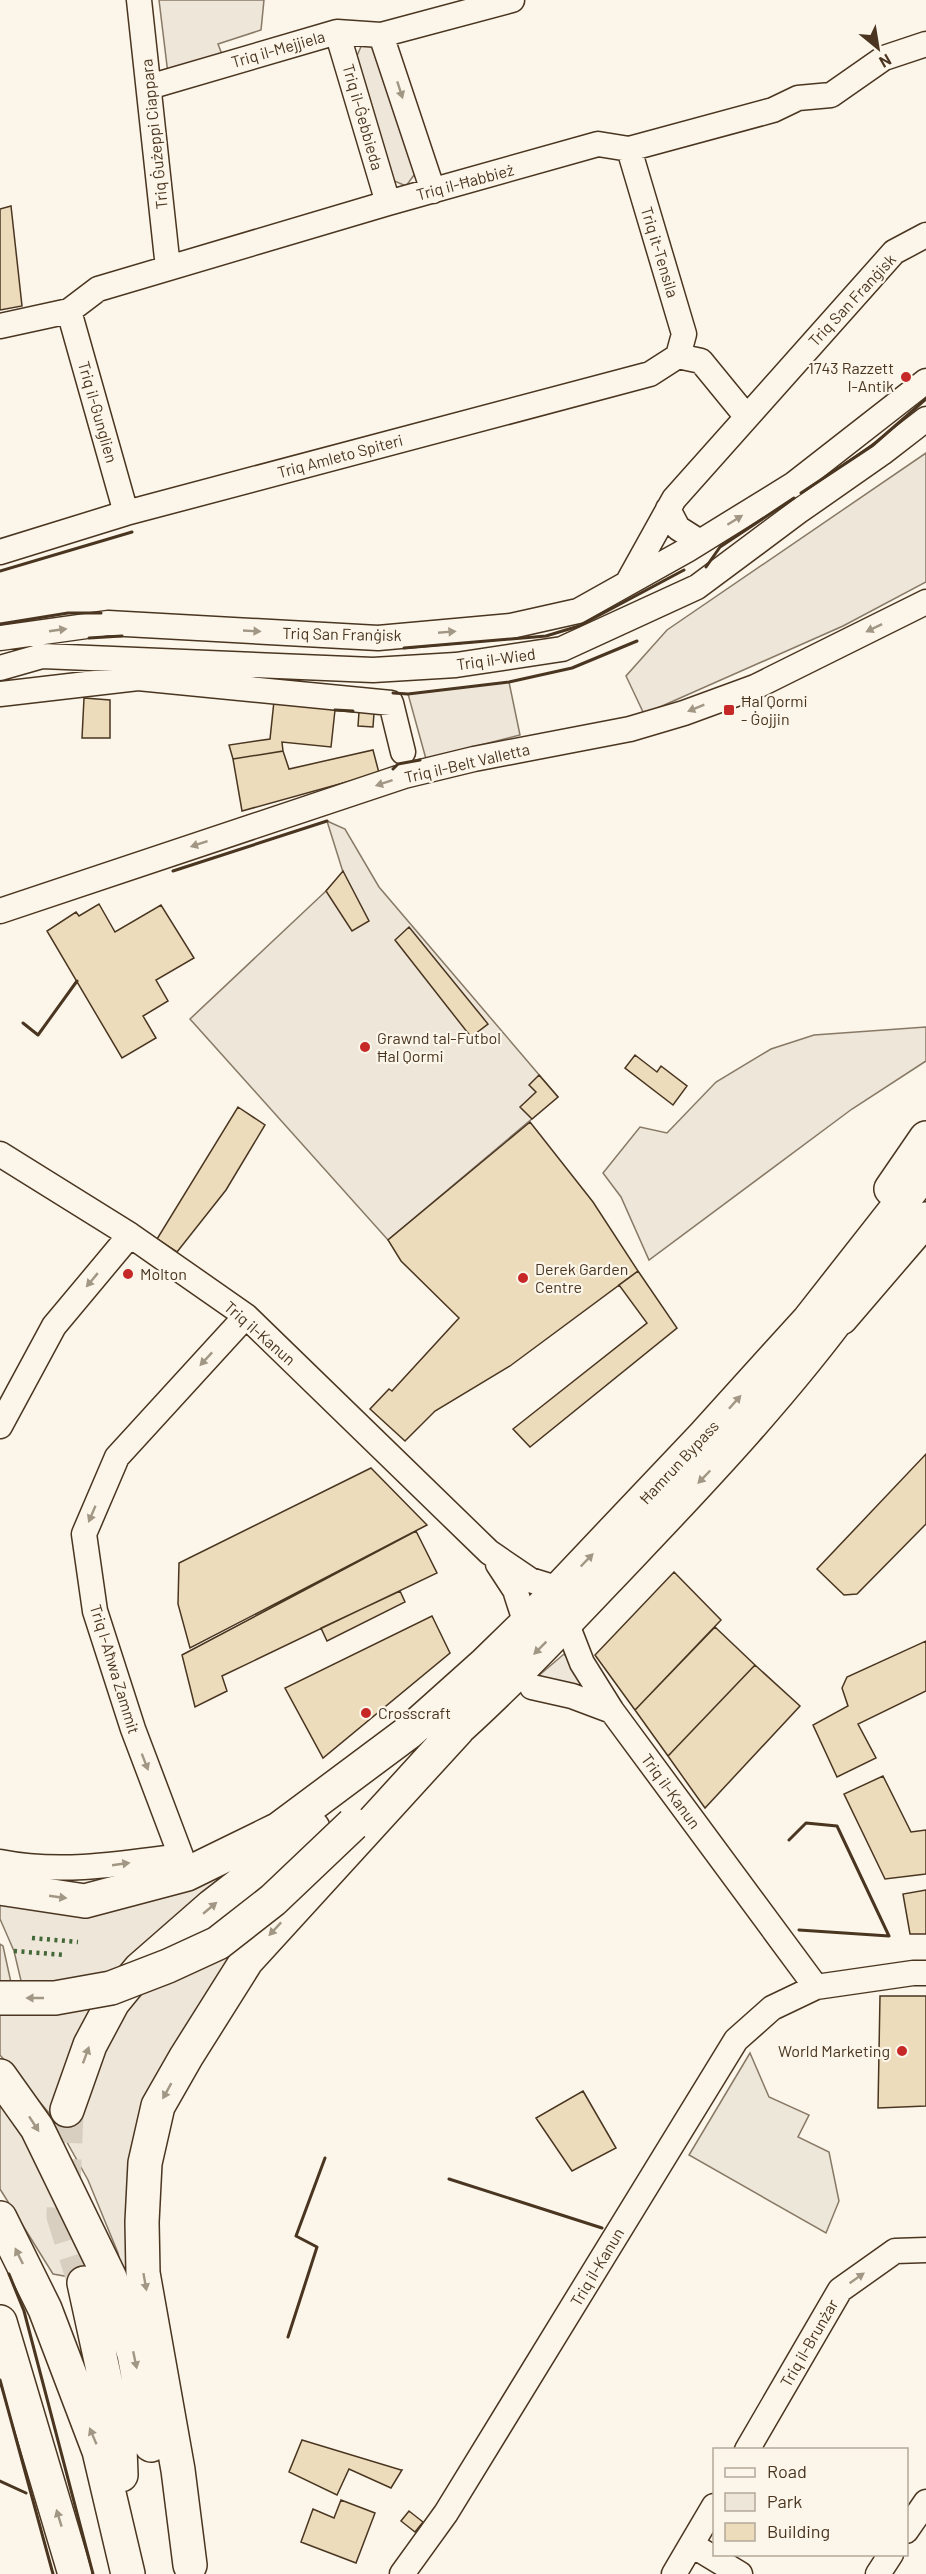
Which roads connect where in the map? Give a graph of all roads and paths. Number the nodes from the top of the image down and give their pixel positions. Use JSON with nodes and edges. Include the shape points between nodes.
{"nodes":[{"id":1,"x":139,"y":0,"type":"edge"},
{"id":2,"x":512,"y":0,"type":"edge"},
{"id":3,"x":338,"y":32,"type":"junction"},
{"id":4,"x":381,"y":35,"type":"junction"},
{"id":5,"x":926,"y":44,"type":"edge"},
{"id":6,"x":149,"y":87,"type":"junction"},
{"id":7,"x":629,"y":149,"type":"junction"},
{"id":8,"x":433,"y":191,"type":"junction"},
{"id":9,"x":388,"y":203,"type":"junction"},
{"id":10,"x":926,"y":235,"type":"edge"},
{"id":11,"x":168,"y":268,"type":"junction"},
{"id":12,"x":69,"y":311,"type":"junction"},
{"id":13,"x":0,"y":326,"type":"edge"},
{"id":14,"x":678,"y":356,"type":"junction"},
{"id":15,"x":926,"y":381,"type":"edge"},
{"id":16,"x":746,"y":416,"type":"junction"},
{"id":17,"x":926,"y":419,"type":"edge"},
{"id":18,"x":668,"y":509,"type":"junction"},
{"id":19,"x":126,"y":513,"type":"junction"},
{"id":20,"x":700,"y":542,"type":"junction"},
{"id":21,"x":0,"y":552,"type":"edge"},
{"id":22,"x":630,"y":580,"type":"junction"},
{"id":23,"x":926,"y":602,"type":"edge"},
{"id":24,"x":0,"y":638,"type":"edge"},
{"id":25,"x":0,"y":668,"type":"edge"},
{"id":26,"x":0,"y":694,"type":"edge"},
{"id":27,"x":403,"y":752,"type":"dead end"},
{"id":28,"x":0,"y":911,"type":"edge"},
{"id":29,"x":926,"y":1138,"type":"edge"},
{"id":30,"x":0,"y":1154,"type":"edge"},
{"id":31,"x":926,"y":1171,"type":"edge"},
{"id":32,"x":926,"y":1196,"type":"edge"},
{"id":33,"x":926,"y":1219,"type":"edge"},
{"id":34,"x":130,"y":1235,"type":"junction"},
{"id":35,"x":246,"y":1316,"type":"junction"},
{"id":36,"x":816,"y":1329,"type":"junction"},
{"id":37,"x":0,"y":1426,"type":"edge"},
{"id":38,"x":489,"y":1552,"type":"junction"},
{"id":39,"x":559,"y":1589,"type":"junction"},
{"id":40,"x":566,"y":1622,"type":"junction"},
{"id":41,"x":526,"y":1623,"type":"junction"},
{"id":42,"x":485,"y":1664,"type":"junction"},
{"id":43,"x":532,"y":1687,"type":"dead end"},
{"id":44,"x":612,"y":1711,"type":"junction"},
{"id":45,"x":458,"y":1729,"type":"junction"},
{"id":46,"x":409,"y":1732,"type":"junction"},
{"id":47,"x":181,"y":1856,"type":"junction"},
{"id":48,"x":0,"y":1862,"type":"edge"},
{"id":49,"x":0,"y":1888,"type":"edge"},
{"id":50,"x":926,"y":1973,"type":"edge"},
{"id":51,"x":816,"y":1987,"type":"junction"},
{"id":52,"x":0,"y":1998,"type":"edge"},
{"id":53,"x":0,"y":2076,"type":"edge"},
{"id":54,"x":67,"y":2110,"type":"tunnel mouth"},
{"id":55,"x":0,"y":2218,"type":"edge"},
{"id":56,"x":926,"y":2250,"type":"edge"},
{"id":57,"x":84,"y":2283,"type":"tunnel mouth"},
{"id":58,"x":0,"y":2322,"type":"edge"},
{"id":59,"x":748,"y":2448,"type":"edge"},
{"id":60,"x":926,"y":2502,"type":"edge"},
{"id":61,"x":713,"y":2508,"type":"edge"},
{"id":62,"x":908,"y":2528,"type":"edge"},
{"id":63,"x":692,"y":2545,"type":"junction"},
{"id":64,"x":890,"y":2556,"type":"edge"},
{"id":65,"x":75,"y":2574,"type":"edge"},
{"id":66,"x":128,"y":2574,"type":"edge"},
{"id":67,"x":402,"y":2574,"type":"edge"},
{"id":68,"x":674,"y":2574,"type":"edge"},
{"id":69,"x":741,"y":2574,"type":"edge"},
{"id":70,"x":878,"y":2574,"type":"edge"}],
"edges":[{"from":1,"to":6,"type":"street","name":"Triq Ġużeppi Ciappara"},
{"from":2,"to":4,"type":"street","name":"Triq il-Mejjiela"},
{"from":3,"to":4,"type":"street","name":"Triq il-Mejjiela"},
{"from":3,"to":6,"type":"street","name":"Triq il-Mejjiela"},
{"from":3,"to":9,"type":"street","name":"Triq il-Ġebbieda"},
{"from":4,"to":8,"type":"street","one_way":true},
{"from":5,"to":7,"type":"street","name":"Triq il-Ħabbież","via":[[884,58],[831,95],[798,98],[773,110]]},
{"from":6,"to":11,"type":"street","name":"Triq Ġużeppi Ciappara"},
{"from":7,"to":8,"type":"street","name":"Triq il-Ħabbież","via":[[598,144]]},
{"from":7,"to":14,"type":"street","name":"Triq it-Tensila","via":[[684,334]]},
{"from":8,"to":9,"type":"street","name":"Triq il-Ħabbież"},
{"from":9,"to":11,"type":"street","name":"Triq il-Ħabbież"},
{"from":10,"to":16,"type":"street","name":"Triq San Franġisk","via":[[894,252]]},
{"from":11,"to":12,"type":"street","name":"Triq il-Ħabbież","via":[[98,289]]},
{"from":12,"to":13,"type":"street","name":"Triq il-Ħabbież"},
{"from":12,"to":19,"type":"street","name":"Triq il-Gunglien"},
{"from":14,"to":16,"type":"street","via":[[702,361]]},
{"from":14,"to":19,"type":"street","name":"Triq Amleto Spiteri","via":[[650,374]]},
{"from":20,"to":15,"type":"street","one_way":true,"via":[[794,484]]},
{"from":16,"to":18,"type":"street","name":"Triq San Franġisk"},
{"from":17,"to":25,"type":"street","name":"Triq il-Wied","via":[[697,587],[562,649],[456,665],[373,670],[42,656]]},
{"from":18,"to":20,"type":"street","via":[[678,528]]},
{"from":18,"to":22,"type":"street","name":"Triq San Franġisk"},
{"from":19,"to":21,"type":"street","name":"Triq Amleto Spiteri"},
{"from":20,"to":22,"type":"street"},
{"from":24,"to":22,"type":"street","name":"Triq San Franġisk","one_way":true,"via":[[108,623],[368,638],[512,626],[578,611]]},
{"from":23,"to":28,"type":"street","name":"Triq il-Belt Valletta","one_way":true,"via":[[755,687],[684,712],[630,729],[404,776]]},
{"from":26,"to":27,"type":"street","via":[[138,678],[391,703]]},
{"from":29,"to":36,"type":"highway","via":[[915,1151]]},
{"from":30,"to":34,"type":"street","name":"Triq il-Kanun"},
{"from":31,"to":36,"type":"highway","name":"Ħamrun Bypass"},
{"from":32,"to":36,"type":"highway","name":"Ħamrun Bypass"},
{"from":33,"to":36,"type":"highway"},
{"from":34,"to":35,"type":"street","name":"Triq il-Kanun"},
{"from":34,"to":37,"type":"street","one_way":true,"via":[[54,1326]]},
{"from":35,"to":38,"type":"street","name":"Triq il-Kanun"},
{"from":35,"to":47,"type":"street","name":"Triq l-Aħwa Zammit","one_way":true,"via":[[117,1457],[84,1534],[95,1611],[133,1729]]},
{"from":39,"to":36,"type":"highway","name":"Ħamrun Bypass","one_way":true,"via":[[704,1437]]},
{"from":36,"to":40,"type":"highway","name":"Ħamrun Bypass","one_way":true,"via":[[726,1454]]},
{"from":38,"to":39,"type":"street","name":"Triq il-Kanun","via":[[530,1580]]},
{"from":38,"to":41,"type":"street","name":"Triq il-Kanun","via":[[515,1590]]},
{"from":39,"to":41,"type":"highway","name":"Ħamrun Bypass"},
{"from":40,"to":44,"type":"street","name":"Triq il-Kanun","via":[[582,1663]]},
{"from":40,"to":45,"type":"highway","name":"Ħamrun Bypass","one_way":true},
{"from":41,"to":42,"type":"highway","name":"Ħamrun Bypass"},
{"from":42,"to":46,"type":"highway","name":"Ħamrun Bypass"},
{"from":42,"to":47,"type":"highway","via":[[405,1717],[284,1812]]},
{"from":43,"to":44,"type":"street"},
{"from":44,"to":51,"type":"street","name":"Triq il-Kanun"},
{"from":45,"to":52,"type":"highway","one_way":true,"bridge":true,"via":[[273,1900],[218,1943],[111,1988],[55,1998]]},
{"from":45,"to":53,"type":"highway","via":[[247,1960],[158,2106],[145,2163],[143,2273],[178,2470],[190,2565],[154,2461],[135,2354],[110,2278],[37,2128]]},
{"from":49,"to":46,"type":"highway","one_way":true,"via":[[85,1901],[187,1874],[279,1829]]},
{"from":54,"to":46,"type":"highway","one_way":true,"via":[[90,2045],[113,2002],[140,1969],[212,1906],[349,1800]]},
{"from":48,"to":47,"type":"street","one_way":true,"via":[[24,1867],[92,1868]]},
{"from":50,"to":51,"type":"street","name":"Triq il-Kanun"},
{"from":51,"to":67,"type":"street","name":"Triq il-Kanun","via":[[772,2008],[736,2040],[446,2513]]},
{"from":66,"to":55,"type":"highway","one_way":true,"via":[[99,2451],[45,2309]]},
{"from":59,"to":56,"type":"street","name":"Triq il-Brunżar","one_way":true,"via":[[840,2290],[895,2251]]},
{"from":57,"to":66,"type":"highway","via":[[120,2448]]},
{"from":65,"to":58,"type":"highway","one_way":true},
{"from":60,"to":62,"type":"street"},
{"from":61,"to":63,"type":"street"},
{"from":63,"to":68,"type":"street"},
{"from":63,"to":69,"type":"street"},
{"from":64,"to":70,"type":"street"}]}
